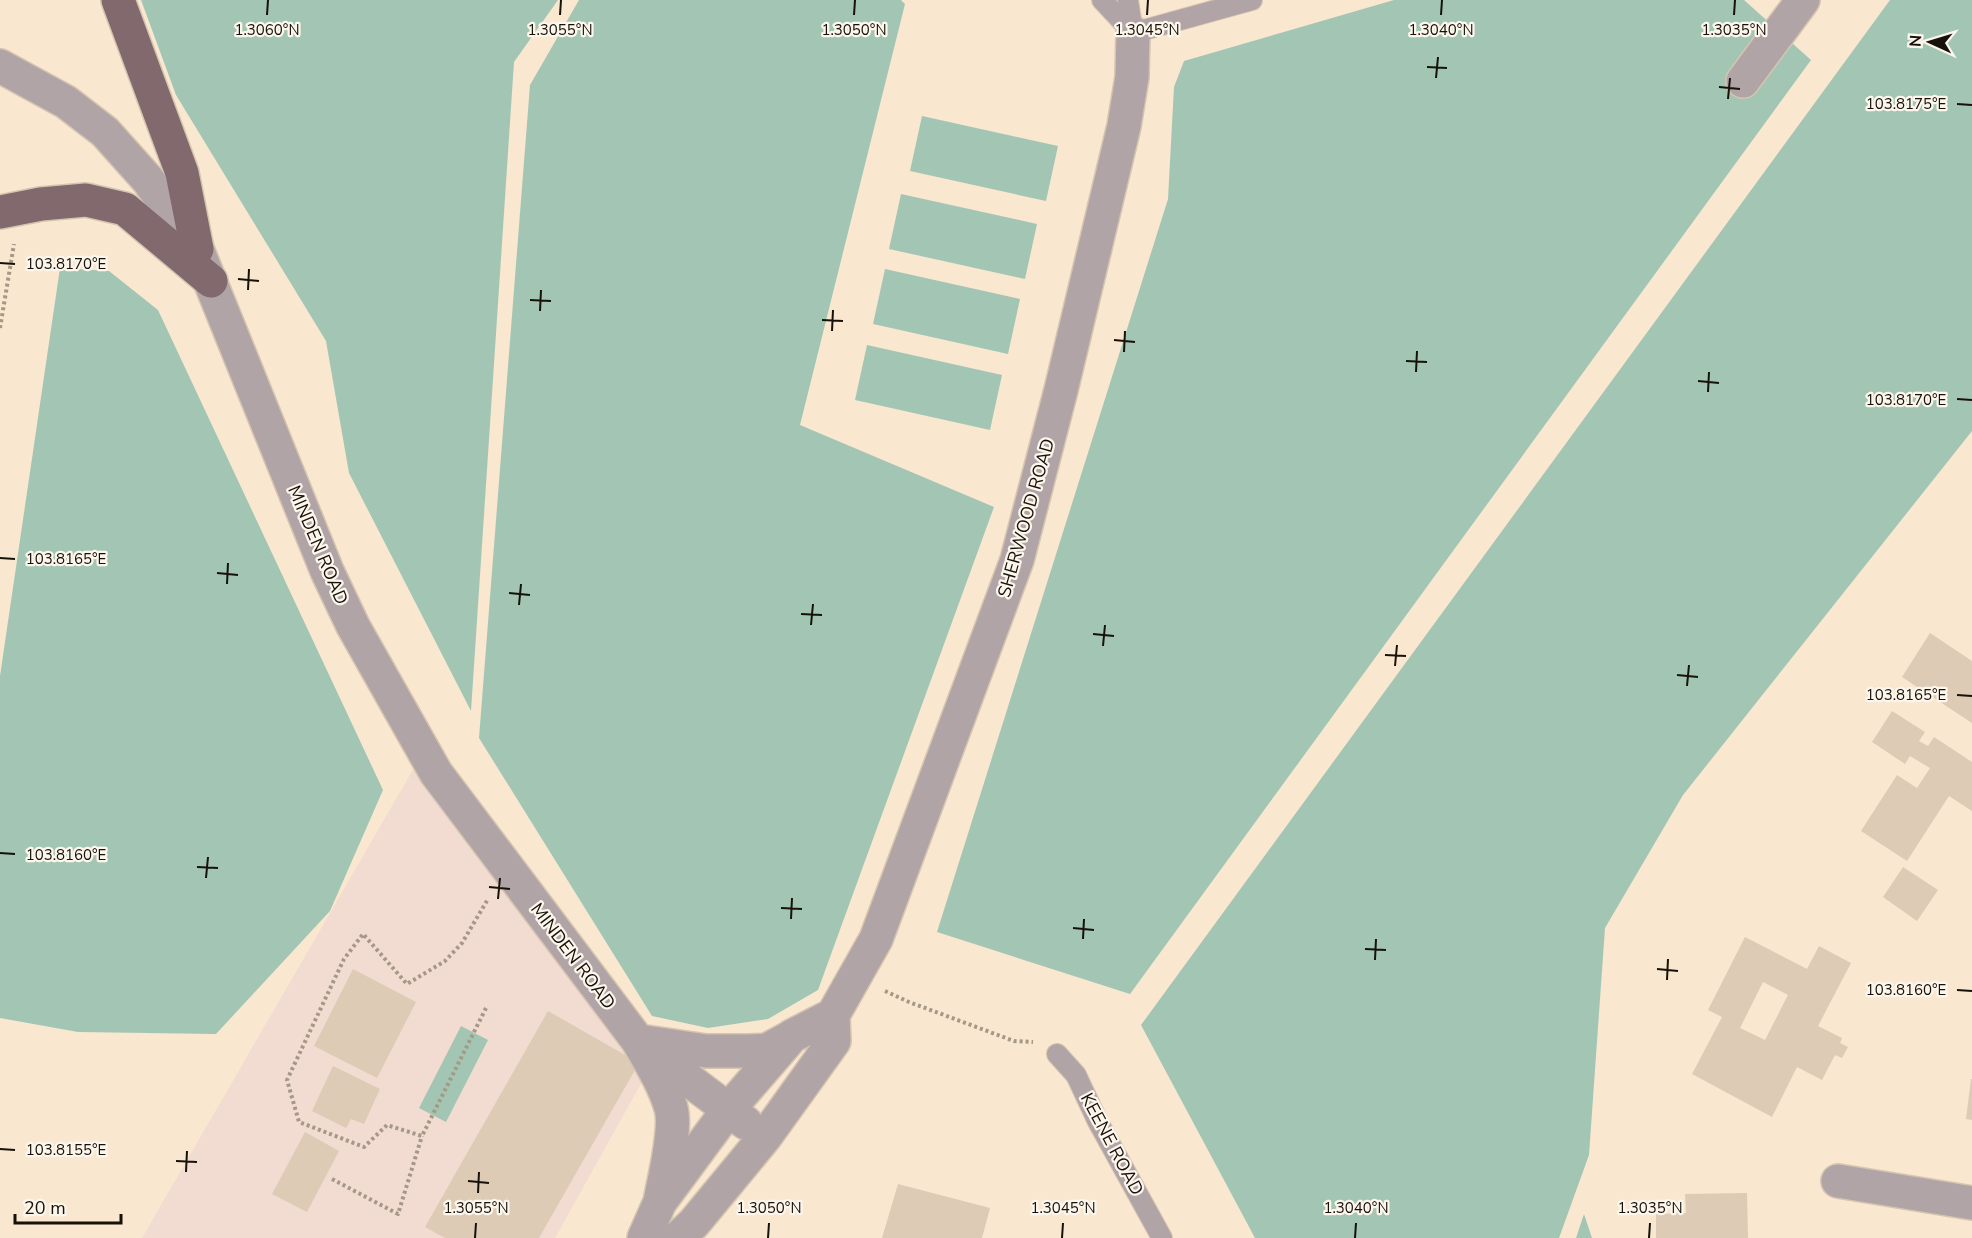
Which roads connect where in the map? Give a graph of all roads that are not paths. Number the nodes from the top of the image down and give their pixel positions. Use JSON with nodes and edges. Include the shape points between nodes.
{"nodes":[{"id":1,"x":118,"y":0,"type":"edge"},
{"id":2,"x":1102,"y":0,"type":"edge"},
{"id":3,"x":1128,"y":0,"type":"edge"},
{"id":4,"x":1252,"y":0,"type":"edge"},
{"id":5,"x":1799,"y":2,"type":"edge"},
{"id":6,"x":1133,"y":33,"type":"junction"},
{"id":7,"x":0,"y":66,"type":"edge"},
{"id":8,"x":1743,"y":81,"type":"dead end"},
{"id":9,"x":0,"y":212,"type":"edge"},
{"id":10,"x":197,"y":249,"type":"junction"},
{"id":11,"x":211,"y":281,"type":"junction"},
{"id":12,"x":833,"y":1015,"type":"junction"},
{"id":13,"x":792,"y":1036,"type":"junction"},
{"id":14,"x":638,"y":1041,"type":"junction"},
{"id":15,"x":1057,"y":1054,"type":"dead end"},
{"id":16,"x":728,"y":1110,"type":"junction"},
{"id":17,"x":765,"y":1137,"type":"junction"},
{"id":18,"x":1838,"y":1181,"type":"dead end"},
{"id":19,"x":660,"y":1202,"type":"junction"},
{"id":20,"x":1972,"y":1203,"type":"edge"},
{"id":21,"x":644,"y":1238,"type":"edge"},
{"id":22,"x":678,"y":1238,"type":"edge"},
{"id":23,"x":1162,"y":1238,"type":"edge"}],
"edges":[{"from":1,"to":10,"type":"main road","via":[[182,173]]},
{"from":2,"to":6,"type":"lane"},
{"from":3,"to":6,"type":"lane"},
{"from":4,"to":6,"type":"lane"},
{"from":5,"to":8,"type":"street"},
{"from":6,"to":12,"type":"street","name":"SHERWOOD ROAD","via":[[1132,77],[1124,126],[1017,560],[876,939]]},
{"from":7,"to":10,"type":"street","name":"MINDEN ROAD","via":[[66,102],[105,132],[148,180]]},
{"from":9,"to":11,"type":"main road","via":[[86,200],[125,209]]},
{"from":10,"to":11,"type":"street","name":"MINDEN ROAD"},
{"from":11,"to":14,"type":"street","name":"MINDEN ROAD","via":[[327,571],[364,646],[436,773]]},
{"from":12,"to":13,"type":"street"},
{"from":12,"to":17,"type":"street","name":"SHERWOOD ROAD","via":[[834,1041]]},
{"from":13,"to":14,"type":"street","via":[[767,1050],[749,1051],[706,1052]]},
{"from":13,"to":16,"type":"street"},
{"from":14,"to":16,"type":"street","name":"MINDEN ROAD"},
{"from":14,"to":19,"type":"street","name":"MINDEN ROAD","via":[[672,1111]]},
{"from":15,"to":23,"type":"lane","name":"KEENE ROAD","via":[[1076,1075]]},
{"from":16,"to":17,"type":"street","name":"MINDEN ROAD"},
{"from":16,"to":19,"type":"street"},
{"from":17,"to":22,"type":"street","name":"SHERWOOD ROAD"},
{"from":18,"to":20,"type":"street"},
{"from":19,"to":21,"type":"street"}]}
